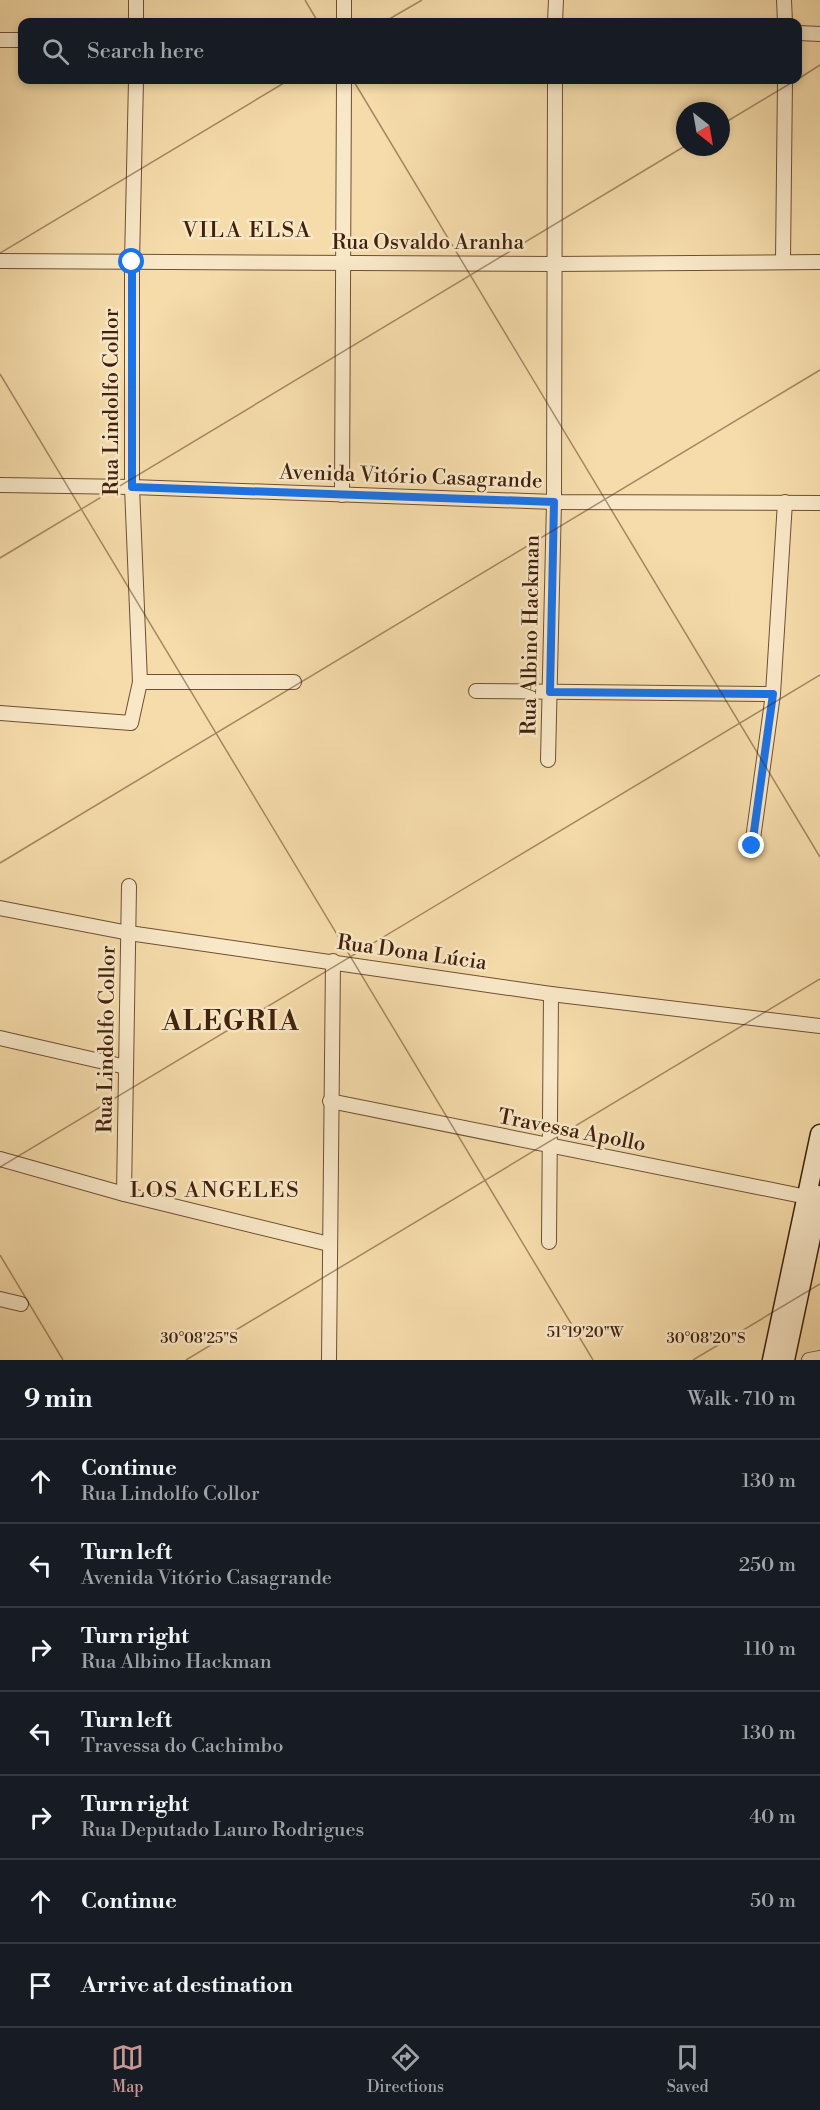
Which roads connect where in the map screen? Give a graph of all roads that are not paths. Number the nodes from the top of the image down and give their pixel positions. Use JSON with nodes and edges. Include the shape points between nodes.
{"nodes":[{"id":1,"x":136,"y":0,"type":"edge"},
{"id":2,"x":344,"y":0,"type":"edge"},
{"id":3,"x":556,"y":0,"type":"edge"},
{"id":4,"x":784,"y":0,"type":"edge"},
{"id":5,"x":136,"y":18,"type":"edge"},
{"id":6,"x":344,"y":18,"type":"edge"},
{"id":7,"x":555,"y":18,"type":"edge"},
{"id":8,"x":785,"y":18,"type":"edge"},
{"id":9,"x":802,"y":33,"type":"edge"},
{"id":10,"x":820,"y":34,"type":"edge"},
{"id":11,"x":0,"y":40,"type":"edge"},
{"id":12,"x":18,"y":40,"type":"edge"},
{"id":13,"x":135,"y":84,"type":"edge"},
{"id":14,"x":344,"y":84,"type":"edge"},
{"id":15,"x":555,"y":84,"type":"edge"},
{"id":16,"x":785,"y":84,"type":"edge"},
{"id":17,"x":0,"y":261,"type":"edge"},
{"id":18,"x":783,"y":261,"type":"junction"},
{"id":19,"x":132,"y":262,"type":"junction"},
{"id":20,"x":820,"y":262,"type":"edge"},
{"id":21,"x":343,"y":263,"type":"junction"},
{"id":22,"x":554,"y":264,"type":"junction"},
{"id":23,"x":0,"y":485,"type":"edge"},
{"id":24,"x":132,"y":487,"type":"junction"},
{"id":25,"x":342,"y":495,"type":"junction"},
{"id":26,"x":554,"y":502,"type":"junction"},
{"id":27,"x":785,"y":502,"type":"junction"},
{"id":28,"x":820,"y":503,"type":"edge"},
{"id":29,"x":140,"y":682,"type":"junction"},
{"id":30,"x":294,"y":682,"type":"dead end"},
{"id":31,"x":476,"y":691,"type":"dead end"},
{"id":32,"x":550,"y":692,"type":"junction"},
{"id":33,"x":773,"y":694,"type":"junction"},
{"id":34,"x":0,"y":713,"type":"edge"},
{"id":35,"x":548,"y":760,"type":"dead end"},
{"id":36,"x":752,"y":846,"type":"dead end"},
{"id":37,"x":129,"y":886,"type":"dead end"},
{"id":38,"x":0,"y":908,"type":"edge"},
{"id":39,"x":129,"y":933,"type":"junction"},
{"id":40,"x":333,"y":961,"type":"junction"},
{"id":41,"x":551,"y":994,"type":"junction"},
{"id":42,"x":820,"y":1026,"type":"edge"},
{"id":43,"x":0,"y":1038,"type":"edge"},
{"id":44,"x":126,"y":1067,"type":"junction"},
{"id":45,"x":330,"y":1101,"type":"junction"},
{"id":46,"x":820,"y":1134,"type":"edge"},
{"id":47,"x":550,"y":1147,"type":"junction"},
{"id":48,"x":0,"y":1160,"type":"edge"},
{"id":49,"x":124,"y":1194,"type":"junction"},
{"id":50,"x":813,"y":1196,"type":"edge"},
{"id":51,"x":549,"y":1242,"type":"dead end"},
{"id":52,"x":329,"y":1244,"type":"junction"},
{"id":53,"x":0,"y":1299,"type":"edge"},
{"id":54,"x":21,"y":1304,"type":"dead end"},
{"id":55,"x":820,"y":1358,"type":"edge"},
{"id":56,"x":329,"y":1360,"type":"edge"},
{"id":57,"x":772,"y":1360,"type":"edge"},
{"id":58,"x":785,"y":1360,"type":"edge"},
{"id":59,"x":809,"y":1360,"type":"edge"}],
"edges":[{"from":1,"to":5,"type":"street"},
{"from":2,"to":6,"type":"street"},
{"from":3,"to":7,"type":"street"},
{"from":4,"to":8,"type":"street"},
{"from":9,"to":10,"type":"street"},
{"from":11,"to":12,"type":"street"},
{"from":13,"to":19,"type":"street","name":"Rua Lindolfo Collor"},
{"from":14,"to":21,"type":"street"},
{"from":15,"to":22,"type":"street","name":"Rua Albino Hackman"},
{"from":16,"to":18,"type":"street"},
{"from":17,"to":19,"type":"street","name":"Rua Osvaldo Aranha"},
{"from":18,"to":20,"type":"street","name":"Rua Osvaldo Aranha"},
{"from":18,"to":22,"type":"street","name":"Rua Osvaldo Aranha"},
{"from":19,"to":21,"type":"street","name":"Rua Osvaldo Aranha"},
{"from":19,"to":24,"type":"street","name":"Rua Lindolfo Collor"},
{"from":21,"to":22,"type":"street","name":"Rua Osvaldo Aranha"},
{"from":21,"to":25,"type":"street"},
{"from":22,"to":26,"type":"street","name":"Rua Albino Hackman"},
{"from":23,"to":24,"type":"street","name":"Avenida Vitório Casagrande"},
{"from":24,"to":25,"type":"street","name":"Avenida Vitório Casagrande"},
{"from":24,"to":29,"type":"street","name":"Rua Lindolfo Collor"},
{"from":25,"to":26,"type":"street","name":"Avenida Vitório Casagrande"},
{"from":26,"to":27,"type":"street","name":"Avenida Vitório Casagrande"},
{"from":26,"to":32,"type":"street","name":"Rua Albino Hackman"},
{"from":27,"to":28,"type":"street","name":"Avenida Vitório Casagrande"},
{"from":27,"to":33,"type":"street"},
{"from":29,"to":30,"type":"street"},
{"from":29,"to":34,"type":"street","name":"Rua Lindolfo Collor","via":[[131,723]]},
{"from":31,"to":32,"type":"street"},
{"from":32,"to":33,"type":"street"},
{"from":32,"to":35,"type":"street","name":"Rua Albino Hackman"},
{"from":33,"to":36,"type":"street"},
{"from":37,"to":39,"type":"street","name":"Rua Lindolfo Collor"},
{"from":38,"to":39,"type":"street","name":"Rua Dona Lúcia"},
{"from":39,"to":40,"type":"street","name":"Rua Dona Lúcia"},
{"from":39,"to":44,"type":"street","name":"Rua Lindolfo Collor"},
{"from":40,"to":41,"type":"street","name":"Rua Dona Lúcia"},
{"from":40,"to":45,"type":"street"},
{"from":41,"to":42,"type":"street","name":"Rua Dona Lúcia"},
{"from":41,"to":47,"type":"street"},
{"from":43,"to":44,"type":"street"},
{"from":44,"to":49,"type":"street","name":"Rua Lindolfo Collor"},
{"from":45,"to":47,"type":"street","name":"Travessa Apollo"},
{"from":45,"to":52,"type":"street"},
{"from":46,"to":50,"type":"main road"},
{"from":47,"to":50,"type":"street","name":"Travessa Apollo"},
{"from":47,"to":51,"type":"street"},
{"from":48,"to":49,"type":"street"},
{"from":49,"to":52,"type":"street"},
{"from":50,"to":57,"type":"main road"},
{"from":50,"to":58,"type":"main road"},
{"from":52,"to":56,"type":"street"},
{"from":53,"to":54,"type":"street"},
{"from":55,"to":59,"type":"street"}]}
